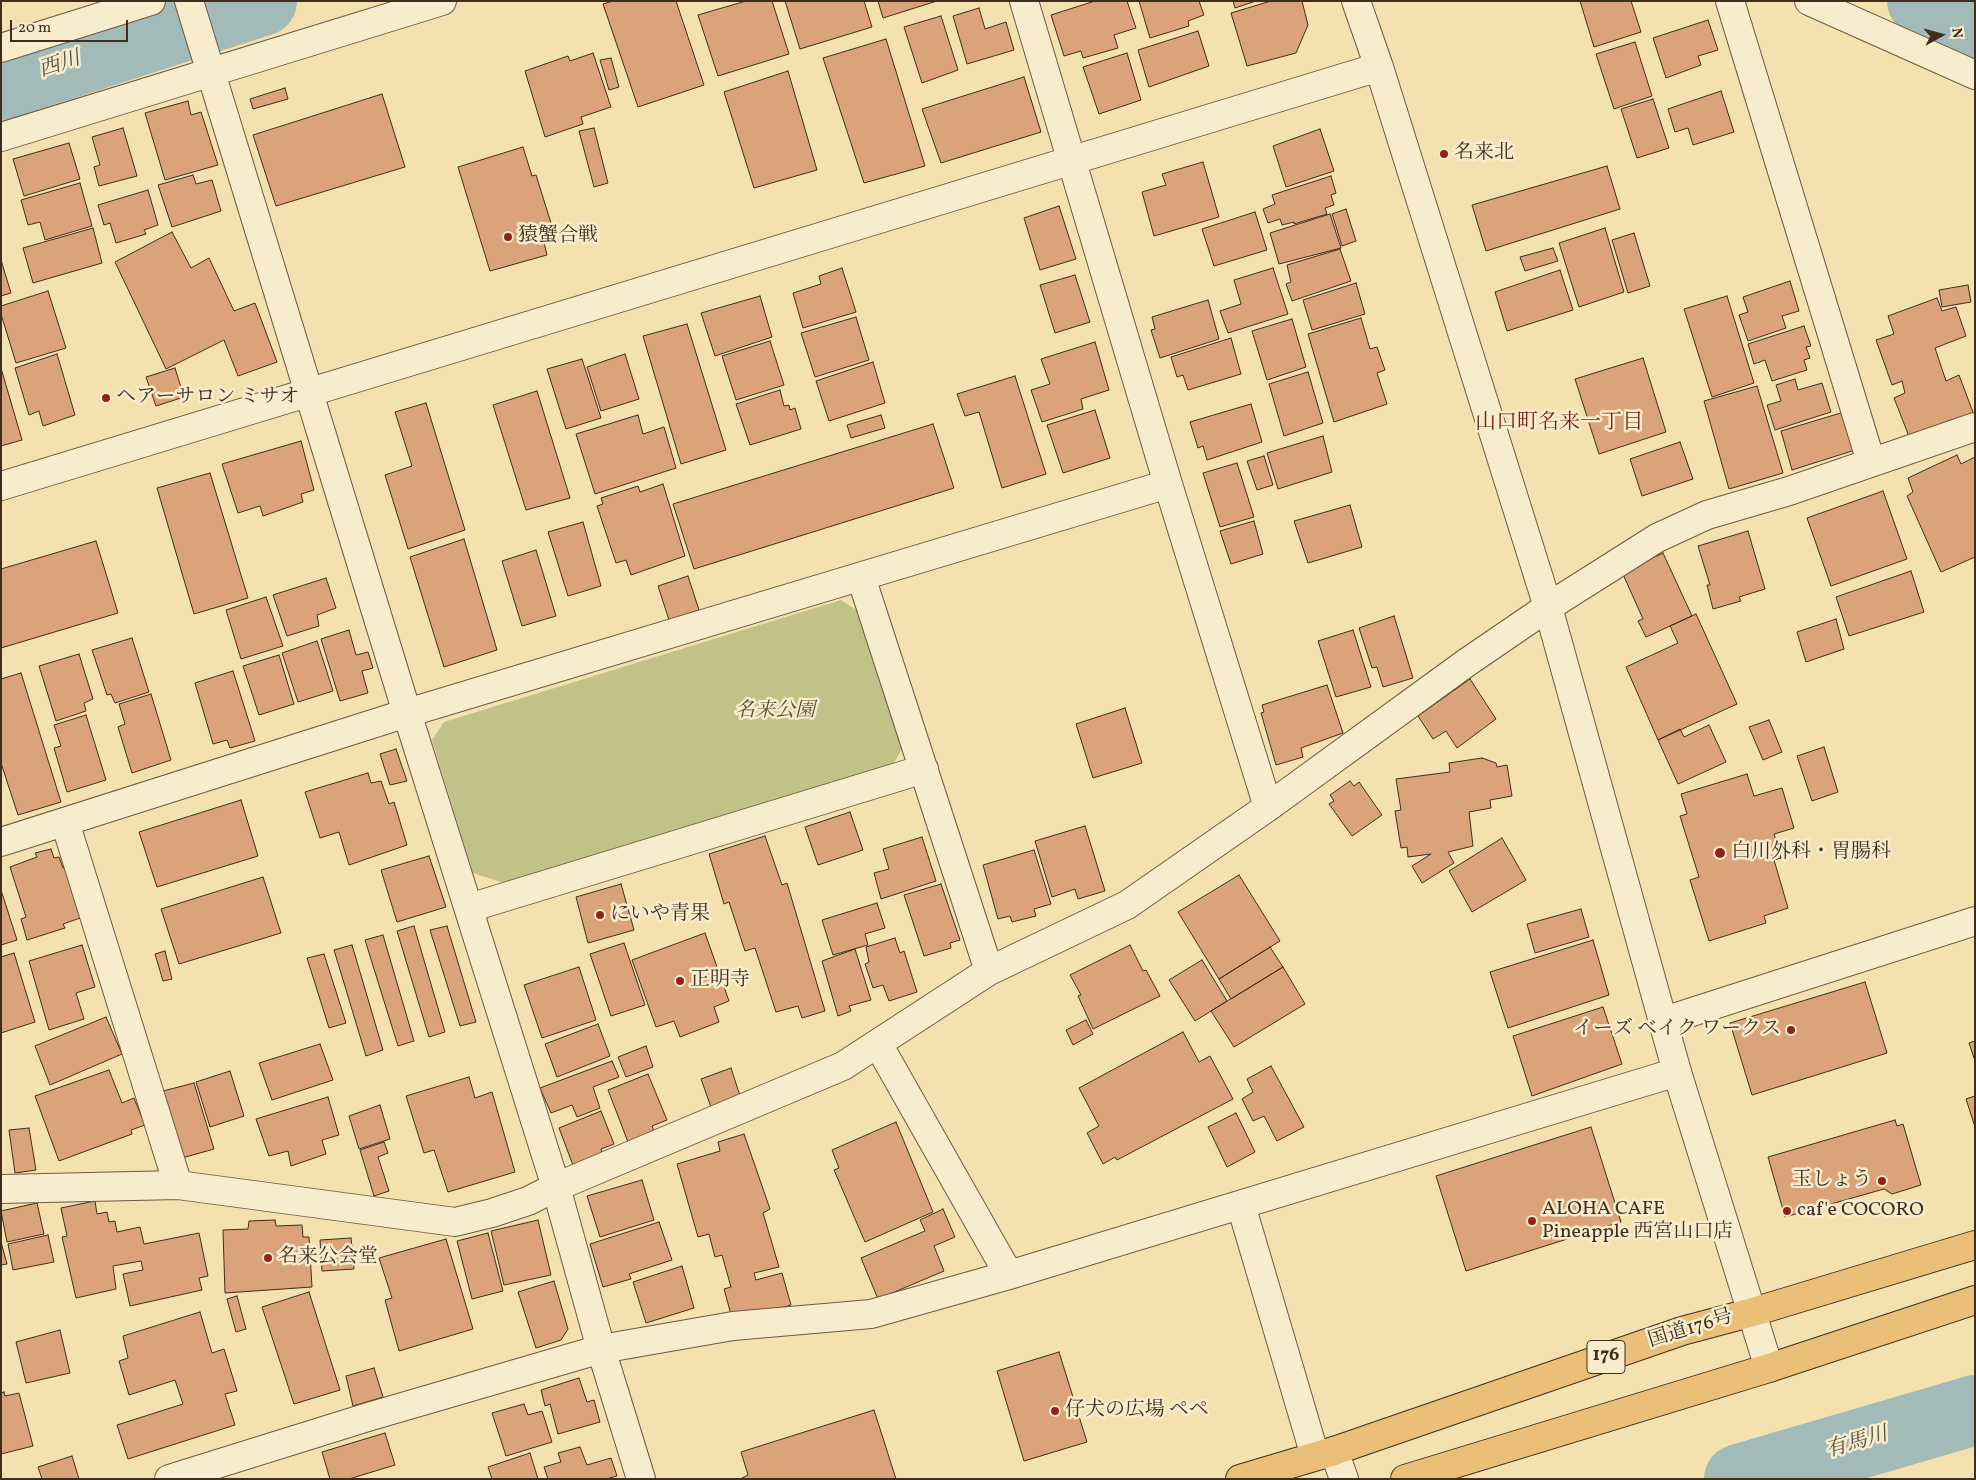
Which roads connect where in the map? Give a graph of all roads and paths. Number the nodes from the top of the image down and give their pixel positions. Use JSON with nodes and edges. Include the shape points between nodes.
{"nodes":[{"id":1,"x":151,"y":1,"type":"edge"},
{"id":2,"x":189,"y":1,"type":"edge"},
{"id":3,"x":442,"y":1,"type":"edge"},
{"id":4,"x":1024,"y":1,"type":"edge"},
{"id":5,"x":1356,"y":1,"type":"edge"},
{"id":6,"x":1730,"y":1,"type":"edge"},
{"id":7,"x":1809,"y":1,"type":"edge"},
{"id":8,"x":1,"y":48,"type":"edge"},
{"id":9,"x":1379,"y":67,"type":"junction"},
{"id":10,"x":211,"y":72,"type":"junction"},
{"id":11,"x":1975,"y":75,"type":"edge"},
{"id":12,"x":1,"y":137,"type":"edge"},
{"id":13,"x":1070,"y":161,"type":"junction"},
{"id":14,"x":308,"y":392,"type":"junction"},
{"id":15,"x":1975,"y":427,"type":"edge"},
{"id":16,"x":1871,"y":462,"type":"junction"},
{"id":17,"x":1168,"y":484,"type":"junction"},
{"id":18,"x":1,"y":486,"type":"edge"},
{"id":19,"x":861,"y":577,"type":"junction"},
{"id":20,"x":1548,"y":607,"type":"junction"},
{"id":21,"x":407,"y":713,"type":"junction"},
{"id":22,"x":924,"y":769,"type":"junction"},
{"id":23,"x":1268,"y":806,"type":"junction"},
{"id":24,"x":65,"y":822,"type":"junction"},
{"id":25,"x":1,"y":842,"type":"edge"},
{"id":26,"x":468,"y":908,"type":"junction"},
{"id":27,"x":1975,"y":921,"type":"edge"},
{"id":28,"x":990,"y":970,"type":"junction"},
{"id":29,"x":1664,"y":1021,"type":"junction"},
{"id":30,"x":878,"y":1044,"type":"junction"},
{"id":31,"x":1677,"y":1072,"type":"junction"},
{"id":32,"x":178,"y":1185,"type":"junction"},
{"id":33,"x":556,"y":1187,"type":"junction"},
{"id":34,"x":1,"y":1189,"type":"edge"},
{"id":35,"x":1241,"y":1205,"type":"junction"},
{"id":36,"x":1975,"y":1245,"type":"edge"},
{"id":37,"x":1009,"y":1275,"type":"junction"},
{"id":38,"x":1975,"y":1300,"type":"edge"},
{"id":39,"x":1753,"y":1312,"type":"junction"},
{"id":40,"x":600,"y":1349,"type":"junction"},
{"id":41,"x":1769,"y":1368,"type":"junction"},
{"id":42,"x":1324,"y":1454,"type":"junction"},
{"id":43,"x":169,"y":1479,"type":"edge"},
{"id":44,"x":641,"y":1479,"type":"edge"},
{"id":45,"x":1240,"y":1479,"type":"edge"},
{"id":46,"x":1344,"y":1479,"type":"edge"},
{"id":47,"x":1405,"y":1479,"type":"edge"}],
"edges":[{"from":1,"to":8,"type":"street"},
{"from":2,"to":10,"type":"street"},
{"from":3,"to":10,"type":"street"},
{"from":4,"to":13,"type":"street"},
{"from":5,"to":9,"type":"street"},
{"from":6,"to":16,"type":"street"},
{"from":7,"to":11,"type":"street"},
{"from":9,"to":13,"type":"street"},
{"from":9,"to":20,"type":"street"},
{"from":10,"to":12,"type":"street"},
{"from":10,"to":14,"type":"street"},
{"from":13,"to":14,"type":"street"},
{"from":13,"to":17,"type":"street"},
{"from":14,"to":18,"type":"street"},
{"from":14,"to":21,"type":"street"},
{"from":15,"to":16,"type":"street"},
{"from":16,"to":20,"type":"street","via":[[1707,515],[1657,538]]},
{"from":17,"to":19,"type":"street"},
{"from":17,"to":23,"type":"street"},
{"from":19,"to":21,"type":"street"},
{"from":19,"to":22,"type":"street"},
{"from":20,"to":23,"type":"street"},
{"from":20,"to":29,"type":"street"},
{"from":21,"to":24,"type":"street"},
{"from":21,"to":26,"type":"street"},
{"from":22,"to":26,"type":"street"},
{"from":22,"to":28,"type":"street"},
{"from":23,"to":28,"type":"street","via":[[1126,905]]},
{"from":24,"to":25,"type":"street"},
{"from":24,"to":32,"type":"street"},
{"from":26,"to":33,"type":"street"},
{"from":27,"to":29,"type":"street"},
{"from":28,"to":30,"type":"street"},
{"from":29,"to":31,"type":"street"},
{"from":30,"to":33,"type":"street","via":[[843,1066]]},
{"from":30,"to":37,"type":"street"},
{"from":31,"to":35,"type":"street"},
{"from":31,"to":39,"type":"street"},
{"from":32,"to":33,"type":"street","via":[[455,1222],[528,1201]]},
{"from":32,"to":34,"type":"street"},
{"from":33,"to":40,"type":"street"},
{"from":35,"to":37,"type":"street"},
{"from":35,"to":42,"type":"street"},
{"from":36,"to":39,"type":"highway","name":"国道176号","number":"176"},
{"from":37,"to":40,"type":"street","via":[[871,1314],[733,1326]]},
{"from":38,"to":41,"type":"highway"},
{"from":39,"to":41,"type":"street"},
{"from":39,"to":42,"type":"highway","name":"国道176号","number":"176","via":[[1682,1331]]},
{"from":40,"to":43,"type":"street"},
{"from":40,"to":44,"type":"street"},
{"from":41,"to":47,"type":"highway"},
{"from":42,"to":45,"type":"highway","name":"国道176号","number":"176"},
{"from":42,"to":46,"type":"street"}]}
